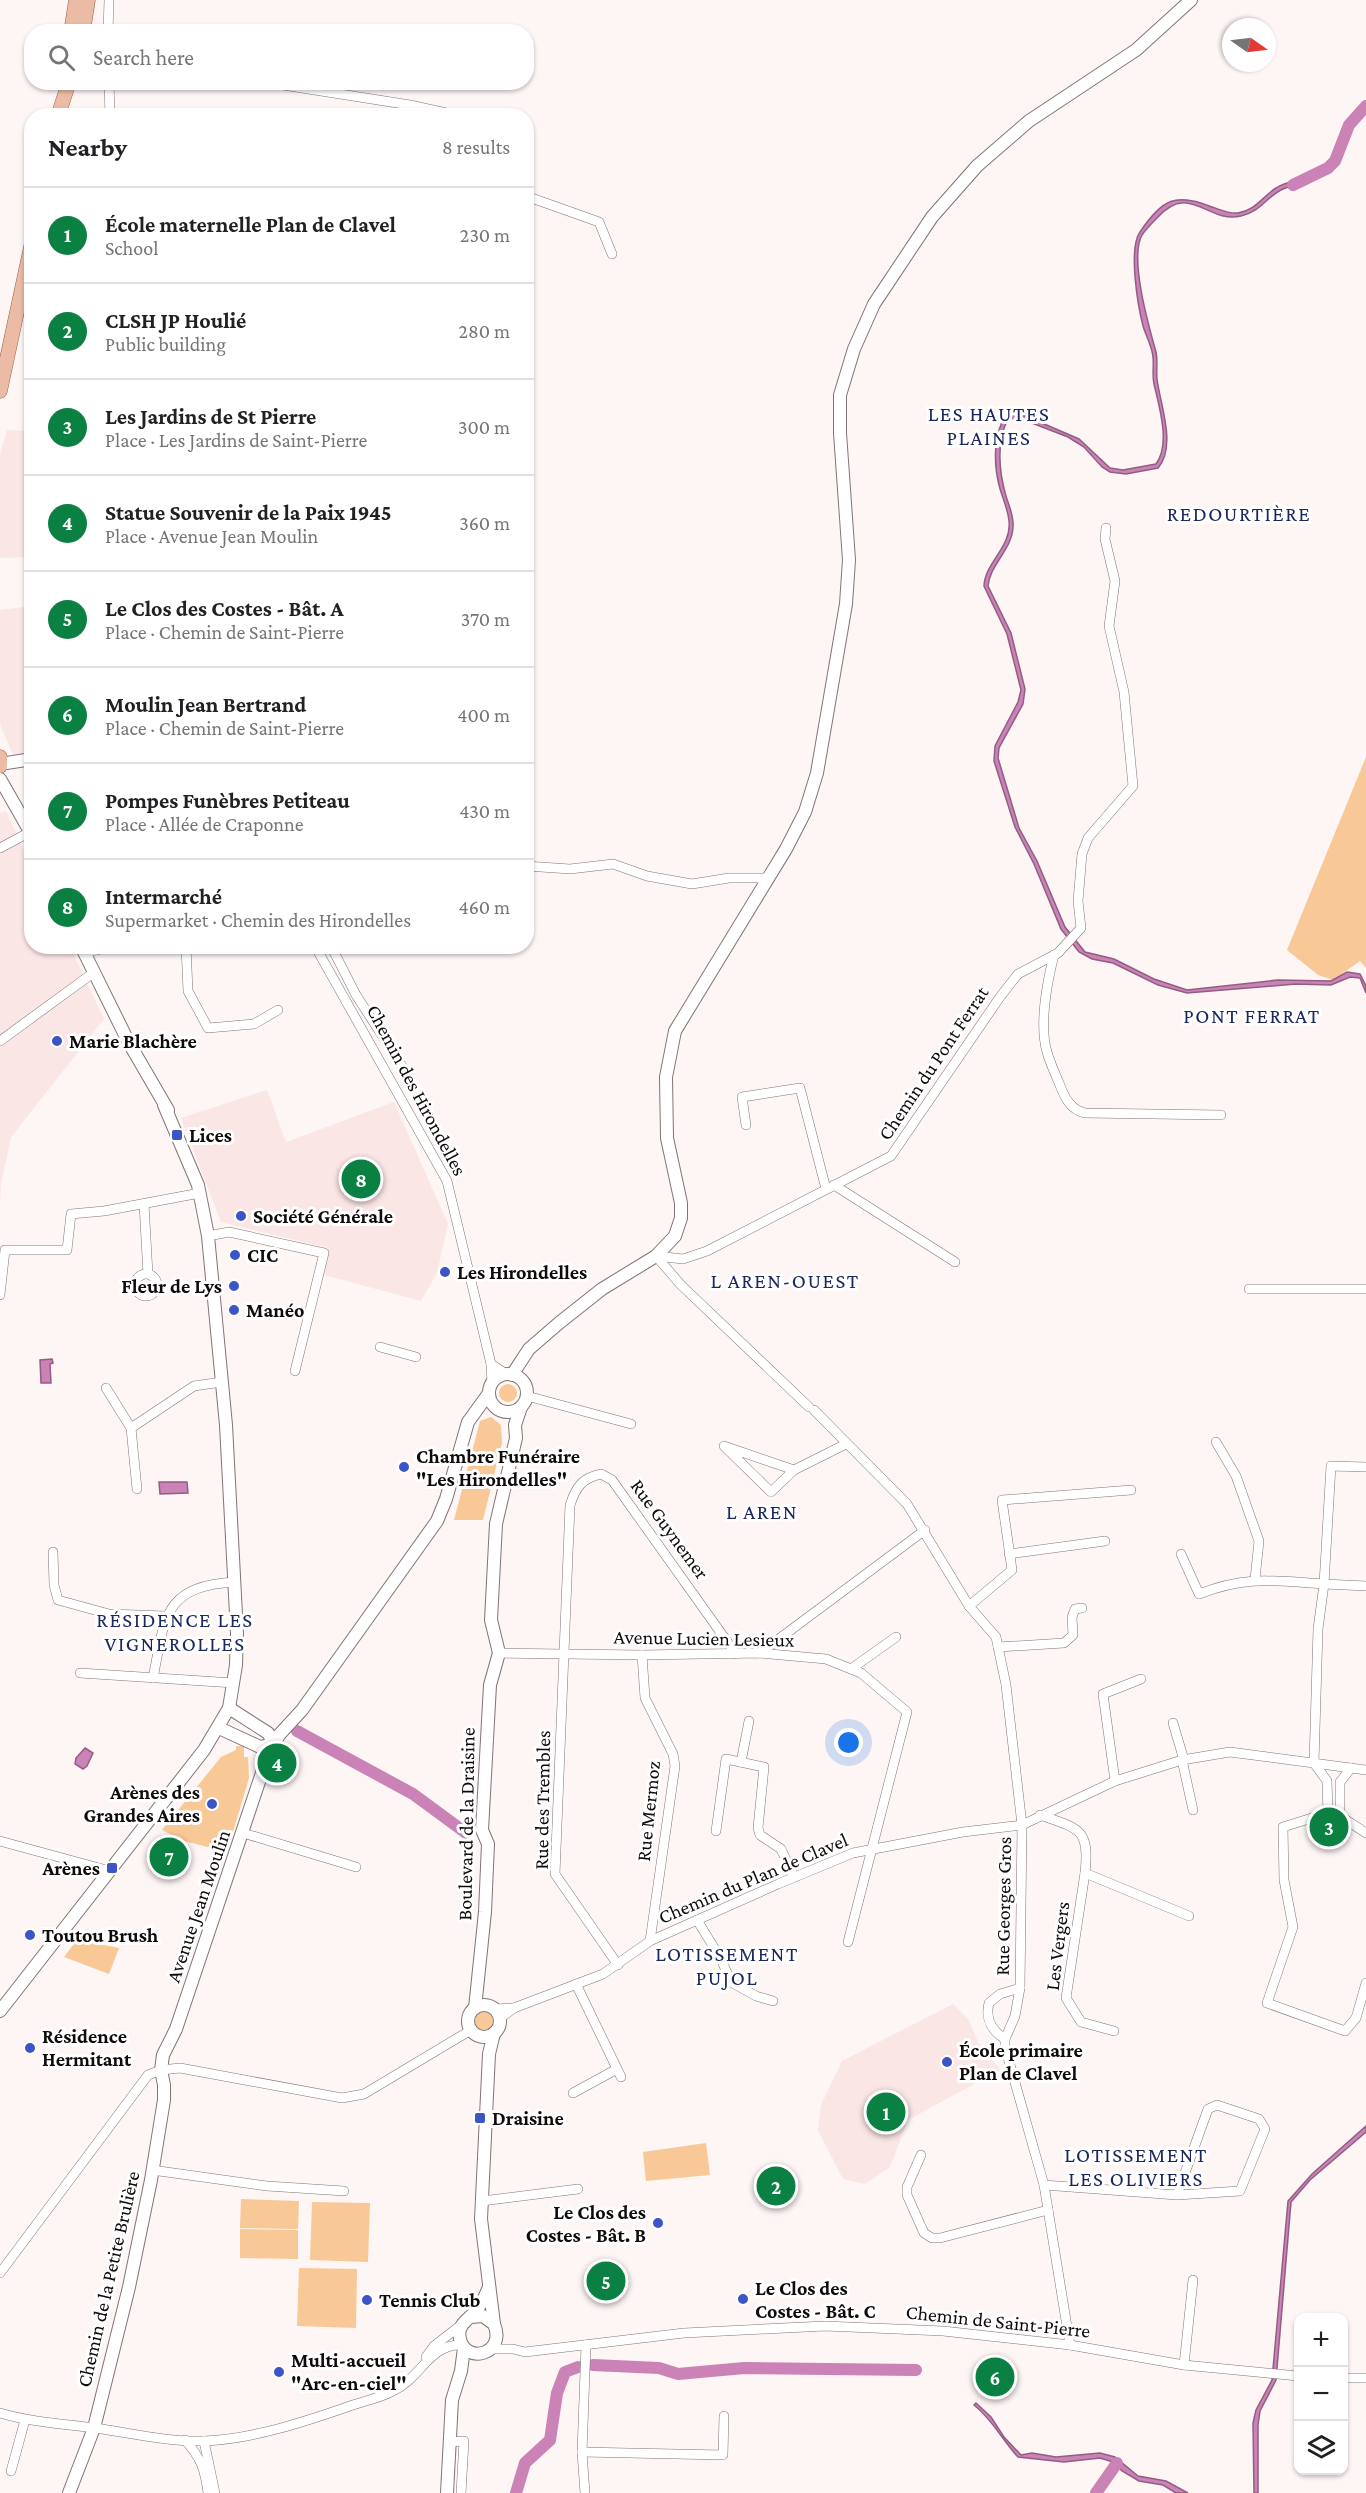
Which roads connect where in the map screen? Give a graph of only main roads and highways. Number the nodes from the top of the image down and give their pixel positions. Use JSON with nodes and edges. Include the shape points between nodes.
{"nodes":[{"id":1,"x":76,"y":0,"type":"edge"},
{"id":2,"x":88,"y":0,"type":"edge"},
{"id":3,"x":72,"y":24,"type":"edge"},
{"id":4,"x":84,"y":24,"type":"edge"},
{"id":5,"x":62,"y":90,"type":"edge"},
{"id":6,"x":66,"y":90,"type":"edge"},
{"id":7,"x":59,"y":108,"type":"edge"},
{"id":8,"x":61,"y":108,"type":"edge"},
{"id":9,"x":24,"y":279,"type":"edge"},
{"id":10,"x":0,"y":391,"type":"edge"},
{"id":11,"x":0,"y":757,"type":"edge"},
{"id":12,"x":0,"y":765,"type":"edge"}],
"edges":[{"from":1,"to":3,"type":"main road"},
{"from":2,"to":4,"type":"main road"},
{"from":5,"to":7,"type":"main road"},
{"from":6,"to":8,"type":"main road"},
{"from":9,"to":10,"type":"main road"},
{"from":11,"to":12,"type":"main road"}]}
